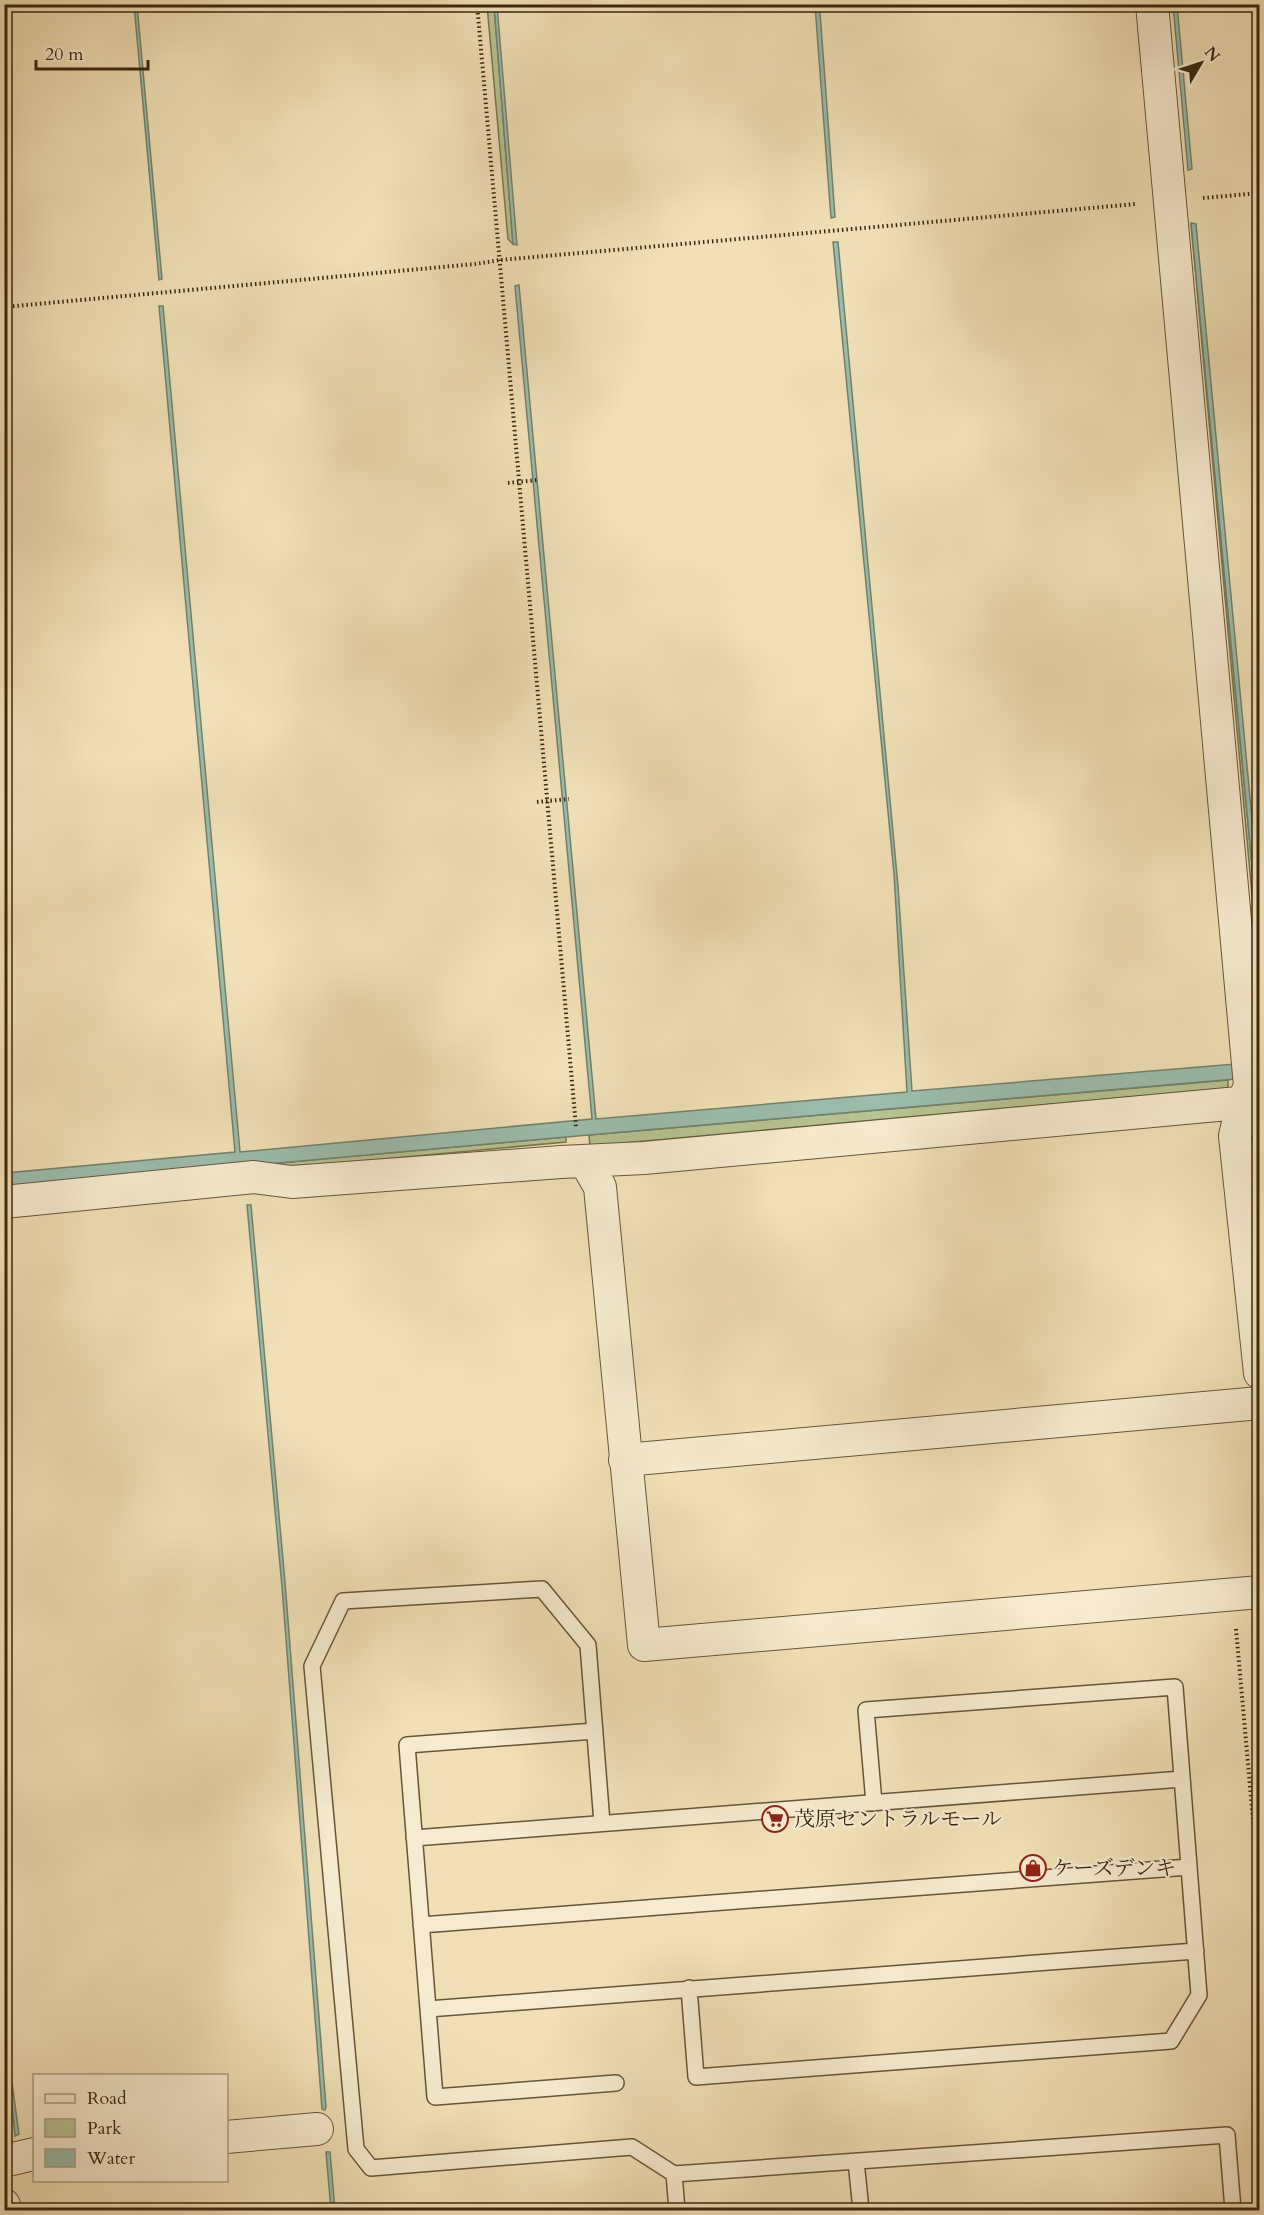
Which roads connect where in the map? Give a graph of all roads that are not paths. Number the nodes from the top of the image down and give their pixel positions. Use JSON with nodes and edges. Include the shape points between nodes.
{"nodes":[{"id":1,"x":1152,"y":4,"type":"edge"},
{"id":2,"x":1251,"y":1101,"type":"edge"},
{"id":3,"x":585,"y":1161,"type":"junction"},
{"id":4,"x":4,"y":1202,"type":"edge"},
{"id":5,"x":1260,"y":1373,"type":"edge"},
{"id":6,"x":1260,"y":1403,"type":"edge"},
{"id":7,"x":625,"y":1460,"type":"junction"},
{"id":8,"x":1260,"y":1592,"type":"edge"},
{"id":9,"x":595,"y":1731,"type":"junction"},
{"id":10,"x":1182,"y":1779,"type":"junction"},
{"id":11,"x":874,"y":1803,"type":"junction"},
{"id":12,"x":602,"y":1823,"type":"junction"},
{"id":13,"x":414,"y":1838,"type":"junction"},
{"id":14,"x":1189,"y":1867,"type":"junction"},
{"id":15,"x":421,"y":1925,"type":"junction"},
{"id":16,"x":1196,"y":1951,"type":"junction"},
{"id":17,"x":689,"y":1989,"type":"junction"},
{"id":18,"x":428,"y":2009,"type":"junction"},
{"id":19,"x":616,"y":2083,"type":"dead end"},
{"id":20,"x":317,"y":2129,"type":"dead end"},
{"id":21,"x":228,"y":2137,"type":"edge"},
{"id":22,"x":33,"y":2154,"type":"edge"},
{"id":23,"x":4,"y":2161,"type":"edge"},
{"id":24,"x":856,"y":2161,"type":"junction"},
{"id":25,"x":674,"y":2174,"type":"junction"},
{"id":26,"x":4,"y":2205,"type":"edge"},
{"id":27,"x":5,"y":2211,"type":"edge"},
{"id":28,"x":677,"y":2211,"type":"edge"},
{"id":29,"x":861,"y":2211,"type":"edge"},
{"id":30,"x":1233,"y":2211,"type":"edge"}],
"edges":[{"from":1,"to":2,"type":"street"},
{"from":2,"to":3,"type":"street"},
{"from":2,"to":5,"type":"street","via":[[1235,1136]]},
{"from":3,"to":4,"type":"street","via":[[292,1182],[254,1178]]},
{"from":3,"to":7,"type":"street","via":[[600,1187]]},
{"from":6,"to":7,"type":"street"},
{"from":7,"to":8,"type":"street","via":[[644,1645]]},
{"from":9,"to":12,"type":"lane"},
{"from":9,"to":13,"type":"lane","via":[[407,1745]]},
{"from":9,"to":25,"type":"lane","via":[[588,1645],[542,1589],[343,1601],[312,1666],[356,2149],[371,2168],[632,2147]]},
{"from":10,"to":11,"type":"lane"},
{"from":10,"to":11,"type":"lane","via":[[1175,1687],[866,1710]]},
{"from":10,"to":14,"type":"lane"},
{"from":11,"to":12,"type":"lane"},
{"from":12,"to":13,"type":"lane"},
{"from":13,"to":15,"type":"lane"},
{"from":14,"to":15,"type":"lane"},
{"from":14,"to":16,"type":"lane"},
{"from":15,"to":18,"type":"lane"},
{"from":16,"to":17,"type":"lane"},
{"from":16,"to":17,"type":"lane","via":[[1199,1995],[1171,2041],[696,2077]]},
{"from":17,"to":18,"type":"lane"},
{"from":18,"to":19,"type":"lane","via":[[435,2097]]},
{"from":20,"to":21,"type":"street"},
{"from":22,"to":23,"type":"street"},
{"from":24,"to":25,"type":"lane"},
{"from":24,"to":29,"type":"lane"},
{"from":24,"to":30,"type":"lane","via":[[1227,2135]]},
{"from":25,"to":28,"type":"lane"},
{"from":26,"to":27,"type":"street"}]}
